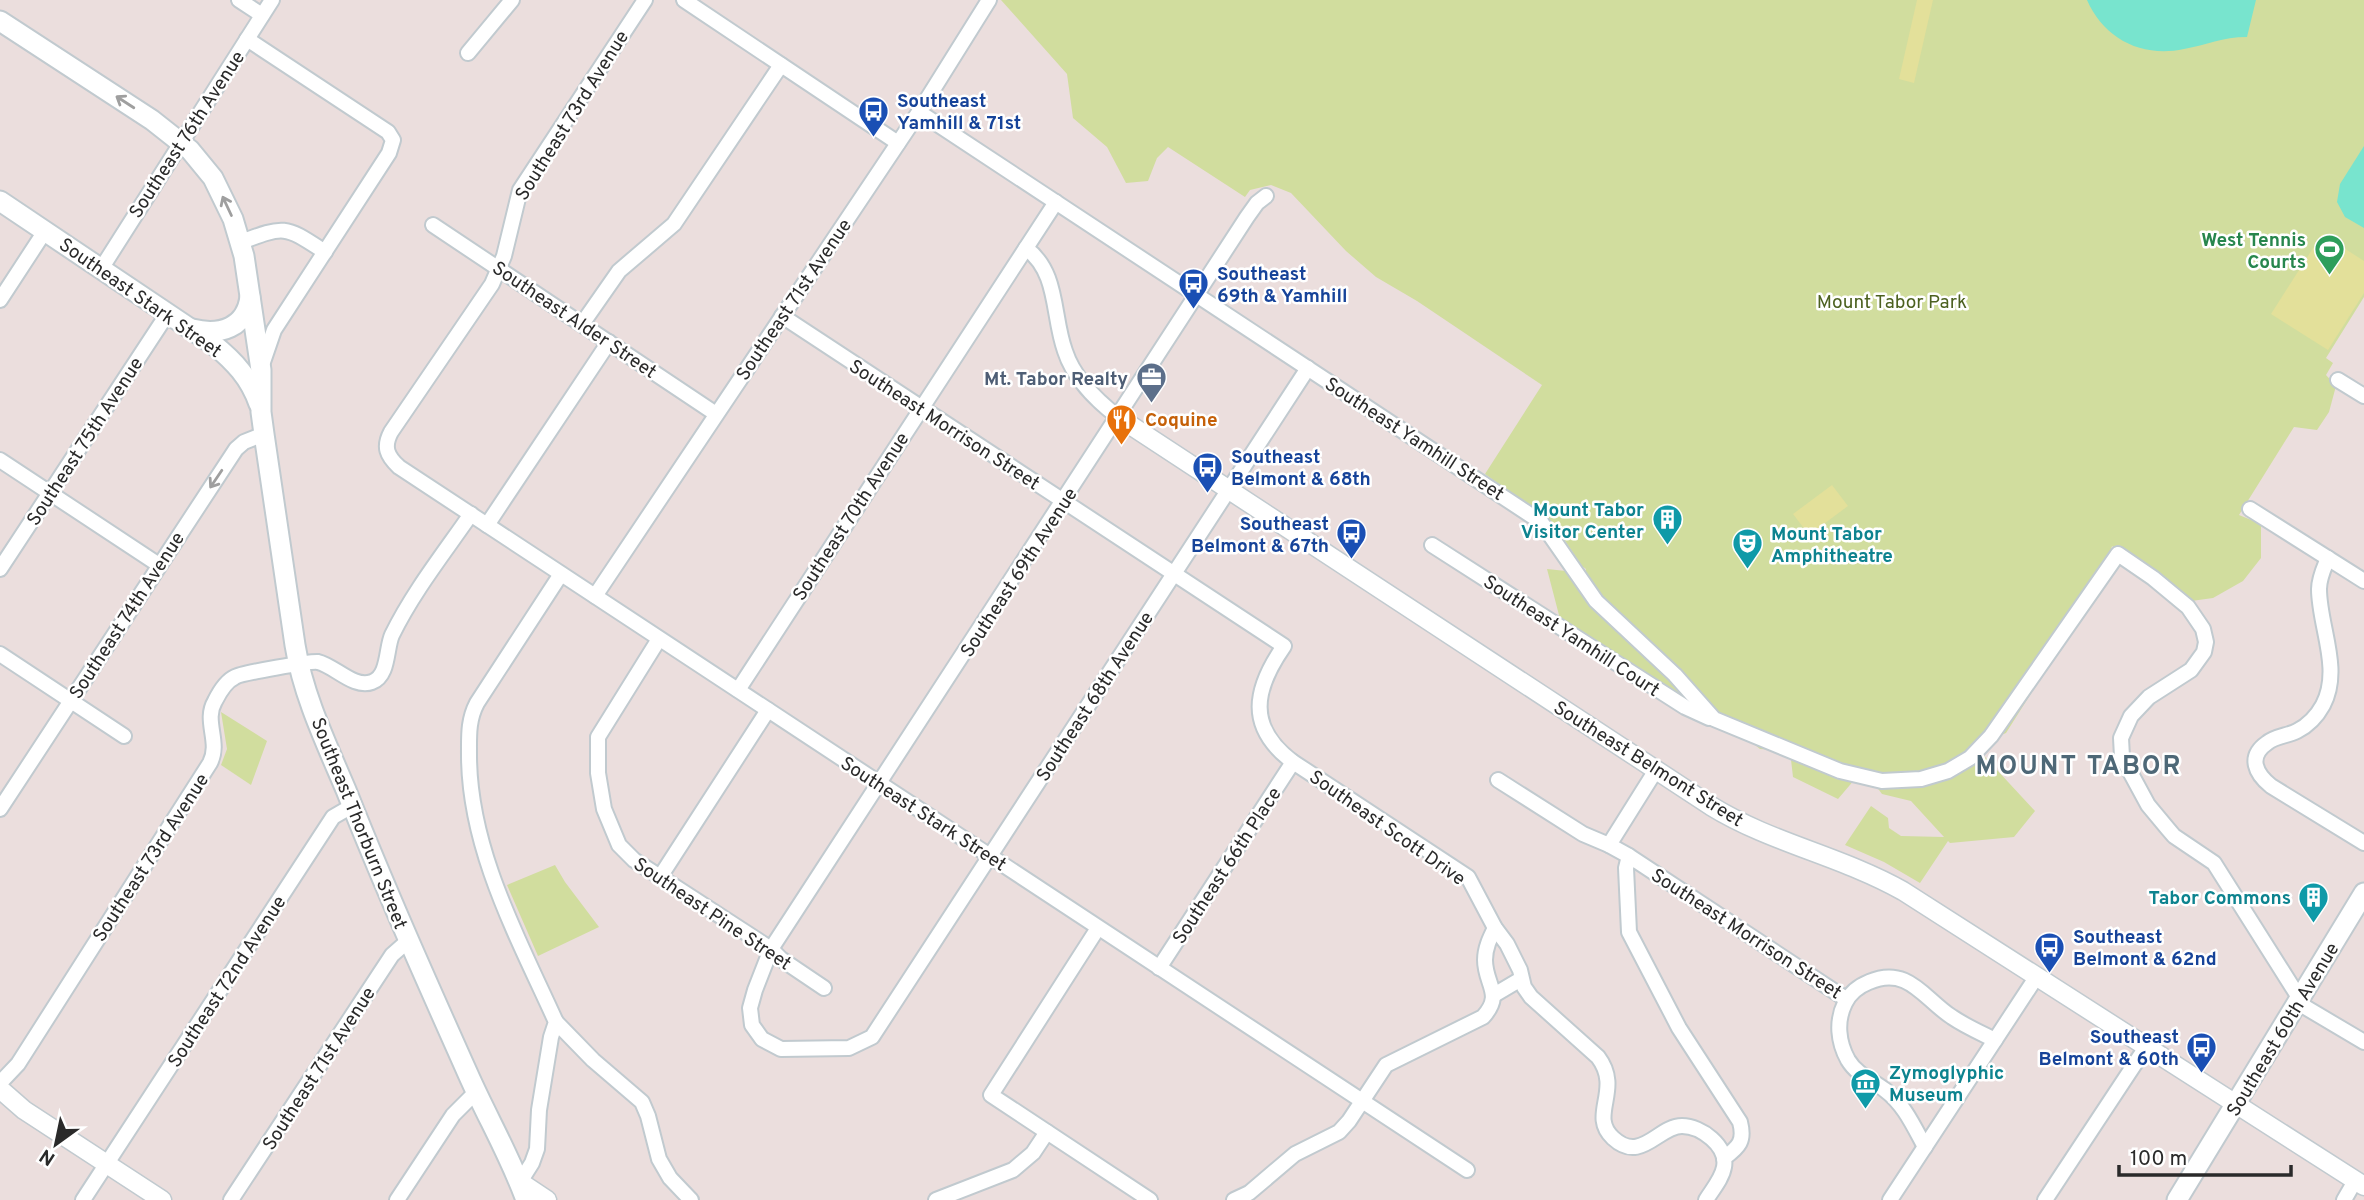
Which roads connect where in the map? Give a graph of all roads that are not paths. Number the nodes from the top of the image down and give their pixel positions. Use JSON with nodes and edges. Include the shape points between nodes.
{"nodes":[{"id":1,"x":239,"y":0,"type":"edge"},
{"id":2,"x":272,"y":0,"type":"edge"},
{"id":3,"x":512,"y":0,"type":"edge"},
{"id":4,"x":645,"y":0,"type":"edge"},
{"id":5,"x":684,"y":0,"type":"edge"},
{"id":6,"x":989,"y":0,"type":"edge"},
{"id":7,"x":262,"y":15,"type":"junction"},
{"id":8,"x":0,"y":21,"type":"edge"},
{"id":9,"x":247,"y":39,"type":"junction"},
{"id":10,"x":468,"y":53,"type":"dead end"},
{"id":11,"x":781,"y":65,"type":"junction"},
{"id":12,"x":919,"y":112,"type":"junction"},
{"id":13,"x":181,"y":142,"type":"junction"},
{"id":14,"x":898,"y":143,"type":"junction"},
{"id":15,"x":1266,"y":196,"type":"dead end"},
{"id":16,"x":0,"y":201,"type":"edge"},
{"id":17,"x":1056,"y":202,"type":"junction"},
{"id":18,"x":433,"y":225,"type":"dead end"},
{"id":19,"x":45,"y":231,"type":"junction"},
{"id":20,"x":241,"y":242,"type":"junction"},
{"id":21,"x":1026,"y":248,"type":"junction"},
{"id":22,"x":325,"y":252,"type":"junction"},
{"id":23,"x":101,"y":269,"type":"junction"},
{"id":24,"x":499,"y":270,"type":"junction"},
{"id":25,"x":250,"y":295,"type":"junction"},
{"id":26,"x":1197,"y":295,"type":"junction"},
{"id":27,"x":0,"y":300,"type":"edge"},
{"id":28,"x":168,"y":313,"type":"junction"},
{"id":29,"x":782,"y":316,"type":"junction"},
{"id":30,"x":582,"y":324,"type":"junction"},
{"id":31,"x":191,"y":328,"type":"junction"},
{"id":32,"x":609,"y":342,"type":"junction"},
{"id":33,"x":1308,"y":368,"type":"junction"},
{"id":34,"x":261,"y":370,"type":"junction"},
{"id":35,"x":2339,"y":380,"type":"dead end"},
{"id":36,"x":2364,"y":396,"type":"edge"},
{"id":37,"x":921,"y":408,"type":"junction"},
{"id":38,"x":261,"y":412,"type":"junction"},
{"id":39,"x":716,"y":414,"type":"junction"},
{"id":40,"x":1118,"y":417,"type":"junction"},
{"id":41,"x":264,"y":434,"type":"junction"},
{"id":42,"x":386,"y":451,"type":"joint"},
{"id":43,"x":0,"y":460,"type":"edge"},
{"id":44,"x":1228,"y":490,"type":"junction"},
{"id":45,"x":50,"y":493,"type":"junction"},
{"id":46,"x":1064,"y":502,"type":"junction"},
{"id":47,"x":2250,"y":509,"type":"dead end"},
{"id":48,"x":471,"y":514,"type":"junction"},
{"id":49,"x":487,"y":525,"type":"junction"},
{"id":50,"x":1432,"y":545,"type":"dead end"},
{"id":51,"x":2328,"y":558,"type":"junction"},
{"id":52,"x":159,"y":565,"type":"junction"},
{"id":53,"x":0,"y":569,"type":"edge"},
{"id":54,"x":1174,"y":573,"type":"junction"},
{"id":55,"x":561,"y":574,"type":"junction"},
{"id":56,"x":2364,"y":581,"type":"edge"},
{"id":57,"x":595,"y":596,"type":"junction"},
{"id":58,"x":659,"y":639,"type":"junction"},
{"id":59,"x":1284,"y":646,"type":"joint"},
{"id":60,"x":0,"y":654,"type":"edge"},
{"id":61,"x":298,"y":663,"type":"junction"},
{"id":62,"x":738,"y":690,"type":"junction"},
{"id":63,"x":70,"y":701,"type":"junction"},
{"id":64,"x":768,"y":710,"type":"junction"},
{"id":65,"x":1714,"y":719,"type":"junction"},
{"id":66,"x":124,"y":736,"type":"dead end"},
{"id":67,"x":1293,"y":762,"type":"junction"},
{"id":68,"x":1656,"y":770,"type":"junction"},
{"id":69,"x":1498,"y":780,"type":"dead end"},
{"id":70,"x":879,"y":783,"type":"junction"},
{"id":71,"x":352,"y":806,"type":"junction"},
{"id":72,"x":0,"y":808,"type":"edge"},
{"id":73,"x":2364,"y":843,"type":"edge"},
{"id":74,"x":1609,"y":845,"type":"junction"},
{"id":75,"x":1629,"y":856,"type":"junction"},
{"id":76,"x":989,"y":857,"type":"junction"},
{"id":77,"x":660,"y":877,"type":"junction"},
{"id":78,"x":2364,"y":893,"type":"edge"},
{"id":79,"x":1098,"y":928,"type":"junction"},
{"id":80,"x":1494,"y":928,"type":"junction"},
{"id":81,"x":409,"y":940,"type":"junction"},
{"id":82,"x":771,"y":949,"type":"junction"},
{"id":83,"x":1160,"y":968,"type":"junction"},
{"id":84,"x":2037,"y":976,"type":"junction"},
{"id":85,"x":1521,"y":979,"type":"junction"},
{"id":86,"x":824,"y":988,"type":"dead end"},
{"id":87,"x":1494,"y":995,"type":"junction"},
{"id":88,"x":2299,"y":998,"type":"junction"},
{"id":89,"x":1846,"y":999,"type":"junction"},
{"id":90,"x":556,"y":1022,"type":"junction"},
{"id":91,"x":881,"y":1024,"type":"joint"},
{"id":92,"x":1995,"y":1040,"type":"junction"},
{"id":93,"x":2364,"y":1042,"type":"edge"},
{"id":94,"x":2146,"y":1047,"type":"junction"},
{"id":95,"x":0,"y":1083,"type":"edge"},
{"id":96,"x":0,"y":1088,"type":"edge"},
{"id":97,"x":475,"y":1091,"type":"junction"},
{"id":98,"x":1363,"y":1101,"type":"junction"},
{"id":99,"x":2236,"y":1104,"type":"junction"},
{"id":100,"x":1047,"y":1132,"type":"junction"},
{"id":101,"x":1925,"y":1147,"type":"junction"},
{"id":102,"x":1724,"y":1158,"type":"junction"},
{"id":103,"x":106,"y":1164,"type":"junction"},
{"id":104,"x":1467,"y":1170,"type":"dead end"},
{"id":105,"x":2360,"y":1184,"type":"edge"},
{"id":106,"x":523,"y":1191,"type":"edge"},
{"id":107,"x":83,"y":1200,"type":"edge"},
{"id":108,"x":162,"y":1200,"type":"edge"},
{"id":109,"x":231,"y":1200,"type":"edge"},
{"id":110,"x":397,"y":1200,"type":"edge"},
{"id":111,"x":547,"y":1200,"type":"edge"},
{"id":112,"x":691,"y":1200,"type":"edge"},
{"id":113,"x":936,"y":1200,"type":"edge"},
{"id":114,"x":1150,"y":1200,"type":"edge"},
{"id":115,"x":1234,"y":1200,"type":"edge"},
{"id":116,"x":1706,"y":1200,"type":"edge"},
{"id":117,"x":1890,"y":1200,"type":"edge"},
{"id":118,"x":2045,"y":1200,"type":"edge"},
{"id":119,"x":2178,"y":1200,"type":"edge"},
{"id":120,"x":2344,"y":1200,"type":"edge"}],
"edges":[{"from":1,"to":7,"type":"street"},
{"from":2,"to":7,"type":"street","name":"Southeast 76th Avenue"},
{"from":3,"to":10,"type":"street"},
{"from":4,"to":24,"type":"street","name":"Southeast 73rd Avenue","via":[[520,190]]},
{"from":5,"to":11,"type":"street"},
{"from":6,"to":12,"type":"street","name":"Southeast 71st Avenue"},
{"from":7,"to":9,"type":"street","name":"Southeast 76th Avenue"},
{"from":13,"to":8,"type":"main road","one_way":true},
{"from":9,"to":13,"type":"street","name":"Southeast 76th Avenue"},
{"from":9,"to":22,"type":"street","via":[[388,132],[393,140]]},
{"from":11,"to":14,"type":"street"},
{"from":11,"to":30,"type":"street","via":[[674,224],[618,271]]},
{"from":12,"to":14,"type":"street","name":"Southeast 71st Avenue"},
{"from":12,"to":17,"type":"street","name":"Southeast Yamhill Street"},
{"from":20,"to":13,"type":"main road","one_way":true,"via":[[213,178]]},
{"from":13,"to":23,"type":"street","name":"Southeast 76th Avenue"},
{"from":14,"to":29,"type":"street","name":"Southeast 71st Avenue"},
{"from":15,"to":26,"type":"street","name":"Southeast 69th Avenue","via":[[1247,217]]},
{"from":16,"to":19,"type":"main road","name":"Southeast Stark Street"},
{"from":17,"to":21,"type":"street","name":"Southeast 70th Avenue"},
{"from":17,"to":26,"type":"street","name":"Southeast Yamhill Street"},
{"from":18,"to":24,"type":"street","name":"Southeast Alder Street"},
{"from":19,"to":23,"type":"main road","name":"Southeast Stark Street"},
{"from":19,"to":27,"type":"street"},
{"from":20,"to":22,"type":"street","via":[[287,229]]},
{"from":20,"to":25,"type":"main road"},
{"from":21,"to":37,"type":"street","name":"Southeast 70th Avenue"},
{"from":21,"to":40,"type":"street","name":"Southeast Belmont Street","via":[[1047,274],[1062,343],[1073,368],[1092,394]]},
{"from":22,"to":34,"type":"street","via":[[274,330]]},
{"from":23,"to":28,"type":"main road","name":"Southeast Stark Street"},
{"from":24,"to":30,"type":"street","name":"Southeast Alder Street"},
{"from":24,"to":42,"type":"street","name":"Southeast 73rd Avenue","via":[[391,432]]},
{"from":25,"to":31,"type":"main road","via":[[249,307],[232,328],[215,332]]},
{"from":25,"to":34,"type":"main road"},
{"from":26,"to":33,"type":"street","name":"Southeast Yamhill Street"},
{"from":26,"to":40,"type":"street","name":"Southeast 69th Avenue"},
{"from":28,"to":31,"type":"main road","name":"Southeast Stark Street"},
{"from":28,"to":45,"type":"street","name":"Southeast 75th Avenue"},
{"from":29,"to":37,"type":"street","name":"Southeast Morrison Street"},
{"from":29,"to":39,"type":"street","name":"Southeast 71st Avenue"},
{"from":30,"to":32,"type":"street","name":"Southeast Alder Street"},
{"from":31,"to":38,"type":"main road","name":"Southeast Stark Street","via":[[239,368]]},
{"from":32,"to":39,"type":"street","name":"Southeast Alder Street"},
{"from":32,"to":49,"type":"street"},
{"from":33,"to":44,"type":"street","name":"Southeast 68th Avenue"},
{"from":33,"to":65,"type":"street","name":"Southeast Yamhill Street","via":[[1541,522],[1596,601],[1675,675]]},
{"from":34,"to":38,"type":"main road"},
{"from":35,"to":36,"type":"street"},
{"from":37,"to":46,"type":"street","name":"Southeast Morrison Street"},
{"from":37,"to":62,"type":"street","name":"Southeast 70th Avenue"},
{"from":38,"to":41,"type":"main road","name":"Southeast Thorburn Street"},
{"from":39,"to":57,"type":"street","name":"Southeast 71st Avenue"},
{"from":40,"to":44,"type":"street","name":"Southeast Belmont Street"},
{"from":40,"to":46,"type":"street","name":"Southeast 69th Avenue"},
{"from":41,"to":52,"type":"street","name":"Southeast 74th Avenue","one_way":true,"via":[[236,449]]},
{"from":41,"to":61,"type":"main road","name":"Southeast Thorburn Street"},
{"from":42,"to":48,"type":"street","name":"Southeast Stark Street","via":[[399,467]]},
{"from":43,"to":45,"type":"street"},
{"from":44,"to":54,"type":"street","name":"Southeast 68th Avenue"},
{"from":44,"to":68,"type":"street","name":"Southeast Belmont Street"},
{"from":45,"to":52,"type":"street"},
{"from":45,"to":53,"type":"street","name":"Southeast 75th Avenue"},
{"from":46,"to":54,"type":"street","name":"Southeast Morrison Street"},
{"from":46,"to":70,"type":"street","name":"Southeast 69th Avenue"},
{"from":47,"to":51,"type":"street"},
{"from":48,"to":49,"type":"street","name":"Southeast Stark Street"},
{"from":48,"to":61,"type":"street","via":[[392,636],[380,676],[364,683],[315,661]]},
{"from":49,"to":55,"type":"street","name":"Southeast Stark Street"},
{"from":50,"to":65,"type":"street","name":"Southeast Yamhill Court","via":[[1685,707]]},
{"from":51,"to":56,"type":"street"},
{"from":51,"to":73,"type":"street","via":[[2319,589],[2329,687],[2323,704],[2305,726],[2264,744],[2257,754],[2256,769],[2271,786]]},
{"from":52,"to":63,"type":"street","name":"Southeast 74th Avenue"},
{"from":54,"to":59,"type":"street","name":"Southeast Morrison Street"},
{"from":54,"to":76,"type":"street","name":"Southeast 68th Avenue"},
{"from":55,"to":57,"type":"street","name":"Southeast Stark Street"},
{"from":55,"to":90,"type":"street","via":[[477,703],[469,733],[470,786],[479,832],[502,899]]},
{"from":57,"to":58,"type":"street","name":"Southeast Stark Street"},
{"from":58,"to":62,"type":"street","name":"Southeast Stark Street"},
{"from":58,"to":77,"type":"street","name":"Southeast Pine Street","via":[[600,731],[597,758],[604,809],[614,836],[625,852]]},
{"from":59,"to":67,"type":"street","name":"Southeast Scott Drive","via":[[1264,677],[1259,711],[1269,741]]},
{"from":60,"to":63,"type":"street"},
{"from":61,"to":71,"type":"main road","name":"Southeast Thorburn Street"},
{"from":61,"to":95,"type":"street","name":"Southeast 73rd Avenue","via":[[240,674],[225,686],[211,711],[216,750],[210,763],[14,1069]]},
{"from":62,"to":64,"type":"street","name":"Southeast Stark Street"},
{"from":63,"to":66,"type":"street"},
{"from":63,"to":72,"type":"street","name":"Southeast 74th Avenue"},
{"from":64,"to":70,"type":"street","name":"Southeast Stark Street"},
{"from":64,"to":77,"type":"street"},
{"from":65,"to":88,"type":"street","name":"Southeast Yamhill Street","via":[[1864,778],[1902,781],[1948,771],[1970,758],[1991,736],[2119,554],[2188,607],[2206,642],[2190,670],[2149,697],[2131,716],[2121,738],[2122,757],[2147,805],[2168,829],[2214,863]]},
{"from":67,"to":80,"type":"street","name":"Southeast Scott Drive","via":[[1468,877]]},
{"from":67,"to":83,"type":"street","name":"Southeast 66th Place"},
{"from":68,"to":74,"type":"street"},
{"from":68,"to":84,"type":"street","name":"Southeast Belmont Street","via":[[1744,824],[1885,881]]},
{"from":69,"to":74,"type":"street","name":"Southeast Morrison Street","via":[[1583,834]]},
{"from":70,"to":76,"type":"street","name":"Southeast Stark Street"},
{"from":70,"to":82,"type":"street","name":"Southeast 69th Avenue"},
{"from":71,"to":81,"type":"main road","name":"Southeast Thorburn Street"},
{"from":71,"to":103,"type":"street","name":"Southeast 72nd Avenue","via":[[333,817]]},
{"from":74,"to":75,"type":"street","name":"Southeast Morrison Street"},
{"from":75,"to":89,"type":"street","name":"Southeast Morrison Street"},
{"from":75,"to":102,"type":"street","via":[[1629,932],[1679,1028],[1740,1122],[1742,1140]]},
{"from":76,"to":79,"type":"street","name":"Southeast Stark Street"},
{"from":76,"to":91,"type":"street","name":"Southeast 68th Avenue"},
{"from":77,"to":82,"type":"street","name":"Southeast Pine Street"},
{"from":78,"to":88,"type":"main road","name":"Southeast 60th Avenue"},
{"from":79,"to":83,"type":"street","name":"Southeast Stark Street"},
{"from":79,"to":100,"type":"street","via":[[991,1095]]},
{"from":80,"to":85,"type":"street","name":"Southeast Scott Drive","via":[[1507,944]]},
{"from":80,"to":87,"type":"street","via":[[1485,961]]},
{"from":81,"to":97,"type":"main road","name":"Southeast Thorburn Street"},
{"from":81,"to":109,"type":"street","name":"Southeast 71st Avenue","via":[[392,955]]},
{"from":82,"to":86,"type":"street","name":"Southeast Pine Street"},
{"from":82,"to":91,"type":"street","name":"Southeast 69th Avenue","via":[[750,1008],[752,1025],[770,1045],[781,1049],[849,1048],[866,1041]]},
{"from":83,"to":98,"type":"street","name":"Southeast Stark Street"},
{"from":84,"to":92,"type":"street"},
{"from":84,"to":94,"type":"street","name":"Southeast Belmont Street"},
{"from":85,"to":87,"type":"street"},
{"from":85,"to":102,"type":"street","name":"Southeast Scott Drive","via":[[1531,997],[1606,1068],[1609,1084],[1603,1116],[1611,1136],[1638,1146],[1673,1127],[1691,1127],[1713,1140]]},
{"from":87,"to":98,"type":"street","via":[[1483,1017],[1386,1065]]},
{"from":88,"to":93,"type":"street","name":"Southeast Yamhill Street","via":[[2313,1012]]},
{"from":88,"to":99,"type":"main road","name":"Southeast 60th Avenue"},
{"from":89,"to":92,"type":"street","name":"Southeast Morrison Street","via":[[1869,982],[1898,979],[1920,989],[1950,1016]]},
{"from":89,"to":101,"type":"street","via":[[1839,1028],[1847,1059],[1897,1102]]},
{"from":90,"to":106,"type":"street","via":[[539,1110],[537,1149]]},
{"from":90,"to":112,"type":"street","via":[[642,1102],[659,1159]]},
{"from":92,"to":101,"type":"street"},
{"from":94,"to":99,"type":"street","name":"Southeast Belmont Street"},
{"from":94,"to":118,"type":"street"},
{"from":96,"to":103,"type":"street","via":[[24,1110]]},
{"from":97,"to":106,"type":"main road","name":"Southeast Thorburn Street"},
{"from":97,"to":110,"type":"street","via":[[453,1115]]},
{"from":98,"to":104,"type":"street","name":"Southeast Stark Street"},
{"from":98,"to":115,"type":"street","via":[[1339,1132],[1296,1154]]},
{"from":99,"to":105,"type":"street","name":"Southeast Belmont Street"},
{"from":99,"to":119,"type":"main road","name":"Southeast 60th Avenue"},
{"from":100,"to":113,"type":"street","via":[[1033,1153],[1013,1170]]},
{"from":100,"to":114,"type":"street"},
{"from":101,"to":117,"type":"street"},
{"from":102,"to":116,"type":"street","via":[[1724,1168]]},
{"from":103,"to":107,"type":"street","name":"Southeast 72nd Avenue"},
{"from":103,"to":108,"type":"street"},
{"from":105,"to":120,"type":"street"},
{"from":106,"to":111,"type":"street"}]}
